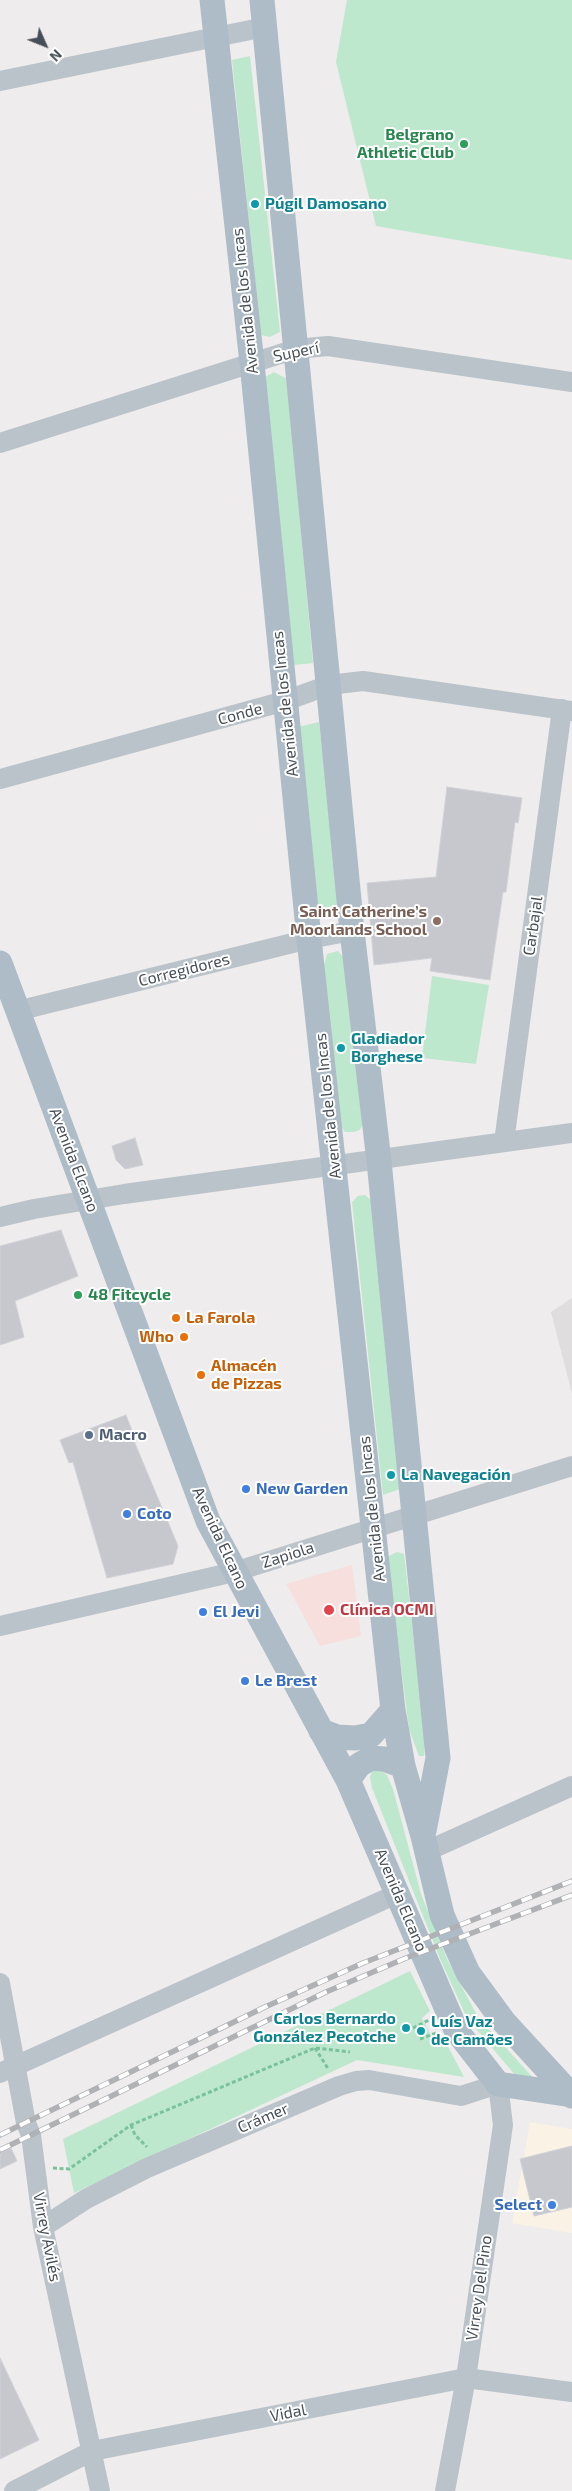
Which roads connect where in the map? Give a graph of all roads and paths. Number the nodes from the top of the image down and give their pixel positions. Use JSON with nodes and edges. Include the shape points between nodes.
{"nodes":[{"id":1,"x":212,"y":0,"type":"edge"},
{"id":2,"x":262,"y":0,"type":"edge"},
{"id":3,"x":265,"y":27,"type":"junction"},
{"id":4,"x":215,"y":35,"type":"junction"},
{"id":5,"x":0,"y":81,"type":"edge"},
{"id":6,"x":296,"y":349,"type":"junction"},
{"id":7,"x":252,"y":363,"type":"junction"},
{"id":8,"x":572,"y":382,"type":"edge"},
{"id":9,"x":0,"y":443,"type":"edge"},
{"id":10,"x":329,"y":685,"type":"junction"},
{"id":11,"x":285,"y":701,"type":"junction"},
{"id":12,"x":567,"y":710,"type":"edge"},
{"id":13,"x":0,"y":780,"type":"edge"},
{"id":14,"x":352,"y":931,"type":"junction"},
{"id":15,"x":309,"y":939,"type":"junction"},
{"id":16,"x":0,"y":963,"type":"edge"},
{"id":17,"x":17,"y":1011,"type":"junction"},
{"id":18,"x":572,"y":1133,"type":"edge"},
{"id":19,"x":504,"y":1142,"type":"junction"},
{"id":20,"x":379,"y":1161,"type":"junction"},
{"id":21,"x":335,"y":1166,"type":"junction"},
{"id":22,"x":89,"y":1200,"type":"junction"},
{"id":23,"x":0,"y":1217,"type":"edge"},
{"id":24,"x":572,"y":1466,"type":"edge"},
{"id":25,"x":414,"y":1515,"type":"junction"},
{"id":26,"x":373,"y":1527,"type":"junction"},
{"id":27,"x":234,"y":1572,"type":"junction"},
{"id":28,"x":0,"y":1626,"type":"edge"},
{"id":29,"x":393,"y":1710,"type":"junction"},
{"id":30,"x":320,"y":1732,"type":"junction"},
{"id":31,"x":403,"y":1766,"type":"junction"},
{"id":32,"x":348,"y":1780,"type":"junction"},
{"id":33,"x":572,"y":1786,"type":"edge"},
{"id":34,"x":425,"y":1844,"type":"junction"},
{"id":35,"x":399,"y":1893,"type":"junction"},
{"id":36,"x":0,"y":1983,"type":"edge"},
{"id":37,"x":424,"y":2022,"type":"dead end"},
{"id":38,"x":413,"y":2028,"type":"dead end"},
{"id":39,"x":430,"y":2034,"type":"dead end"},
{"id":40,"x":420,"y":2039,"type":"dead end"},
{"id":41,"x":315,"y":2048,"type":"junction"},
{"id":42,"x":350,"y":2052,"type":"dead end"},
{"id":43,"x":7,"y":2069,"type":"edge"},
{"id":44,"x":498,"y":2084,"type":"junction"},
{"id":45,"x":339,"y":2086,"type":"junction"},
{"id":46,"x":572,"y":2096,"type":"edge"},
{"id":47,"x":131,"y":2125,"type":"junction"},
{"id":48,"x":148,"y":2148,"type":"dead end"},
{"id":49,"x":34,"y":2166,"type":"junction"},
{"id":50,"x":44,"y":2227,"type":"junction"},
{"id":51,"x":466,"y":2378,"type":"junction"},
{"id":52,"x":572,"y":2392,"type":"edge"},
{"id":53,"x":92,"y":2451,"type":"junction"},
{"id":54,"x":14,"y":2491,"type":"edge"},
{"id":55,"x":100,"y":2491,"type":"edge"},
{"id":56,"x":445,"y":2491,"type":"edge"}],
"edges":[{"from":1,"to":4,"type":"main road","name":"Avenida de los Incas"},
{"from":2,"to":3,"type":"main road"},
{"from":3,"to":4,"type":"street"},
{"from":3,"to":6,"type":"main road"},
{"from":4,"to":5,"type":"street"},
{"from":4,"to":7,"type":"main road","name":"Avenida de los Incas"},
{"from":6,"to":7,"type":"street","name":"Superí"},
{"from":6,"to":8,"type":"street","name":"Superí","via":[[328,346]]},
{"from":6,"to":10,"type":"main road"},
{"from":7,"to":9,"type":"street","name":"Superí"},
{"from":7,"to":11,"type":"main road","name":"Avenida de los Incas"},
{"from":10,"to":11,"type":"street","name":"Conde"},
{"from":10,"to":12,"type":"street","name":"Conde","via":[[363,681]]},
{"from":10,"to":14,"type":"main road"},
{"from":11,"to":13,"type":"street","name":"Conde"},
{"from":11,"to":15,"type":"main road","name":"Avenida de los Incas"},
{"from":12,"to":19,"type":"street","name":"Carbajal"},
{"from":14,"to":15,"type":"street","name":"Corregidores"},
{"from":14,"to":20,"type":"main road"},
{"from":15,"to":17,"type":"street","name":"Corregidores"},
{"from":15,"to":21,"type":"main road","name":"Avenida de los Incas"},
{"from":16,"to":17,"type":"main road","name":"Avenida Elcano"},
{"from":17,"to":22,"type":"main road","name":"Avenida Elcano"},
{"from":18,"to":19,"type":"street"},
{"from":19,"to":20,"type":"street"},
{"from":20,"to":21,"type":"street"},
{"from":20,"to":25,"type":"main road"},
{"from":21,"to":22,"type":"street"},
{"from":21,"to":26,"type":"main road","name":"Avenida de los Incas"},
{"from":22,"to":23,"type":"street"},
{"from":22,"to":27,"type":"main road","name":"Avenida Elcano","via":[[208,1521]]},
{"from":24,"to":25,"type":"street","name":"Zapiola"},
{"from":25,"to":26,"type":"street","name":"Zapiola"},
{"from":25,"to":34,"type":"main road","via":[[438,1758]]},
{"from":26,"to":27,"type":"street","name":"Zapiola"},
{"from":26,"to":29,"type":"main road","name":"Avenida de los Incas"},
{"from":27,"to":28,"type":"street","name":"Zapiola"},
{"from":27,"to":30,"type":"main road","name":"Avenida Elcano"},
{"from":29,"to":30,"type":"main road","via":[[371,1734],[355,1738]]},
{"from":29,"to":31,"type":"main road","name":"Avenida de los Incas"},
{"from":30,"to":32,"type":"main road","name":"Avenida Elcano"},
{"from":31,"to":32,"type":"main road","via":[[384,1758],[371,1758],[360,1765]]},
{"from":31,"to":34,"type":"main road","name":"Avenida de los Incas"},
{"from":32,"to":35,"type":"main road","name":"Avenida Elcano"},
{"from":33,"to":34,"type":"street"},
{"from":34,"to":46,"type":"main road","name":"Avenida Elcano","via":[[442,1915],[468,1973],[504,2022]]},
{"from":35,"to":43,"type":"street"},
{"from":35,"to":44,"type":"main road","name":"Avenida Elcano","via":[[456,2030]]},
{"from":36,"to":43,"type":"street","name":"Virrey Avilés"},
{"from":37,"to":38,"type":"path"},
{"from":39,"to":40,"type":"path"},
{"from":41,"to":42,"type":"path"},
{"from":41,"to":45,"type":"path"},
{"from":41,"to":47,"type":"path"},
{"from":43,"to":49,"type":"street","name":"Virrey Avilés","via":[[31,2135]]},
{"from":44,"to":45,"type":"street","name":"Crámer","via":[[461,2096],[369,2080]]},
{"from":44,"to":46,"type":"main road"},
{"from":44,"to":51,"type":"street","name":"Virrey Del Pino","via":[[503,2125]]},
{"from":45,"to":50,"type":"street","name":"Crámer","via":[[147,2168],[86,2199]]},
{"from":47,"to":48,"type":"path","via":[[135,2135]]},
{"from":47,"to":49,"type":"path","via":[[69,2169]]},
{"from":49,"to":50,"type":"street","name":"Virrey Avilés"},
{"from":50,"to":53,"type":"street","name":"Virrey Avilés"},
{"from":51,"to":52,"type":"street","name":"Vidal"},
{"from":51,"to":53,"type":"street","name":"Vidal"},
{"from":51,"to":56,"type":"street","name":"Virrey Del Pino"},
{"from":53,"to":54,"type":"street","name":"Vidal"},
{"from":53,"to":55,"type":"street","name":"Virrey Avilés"}]}
